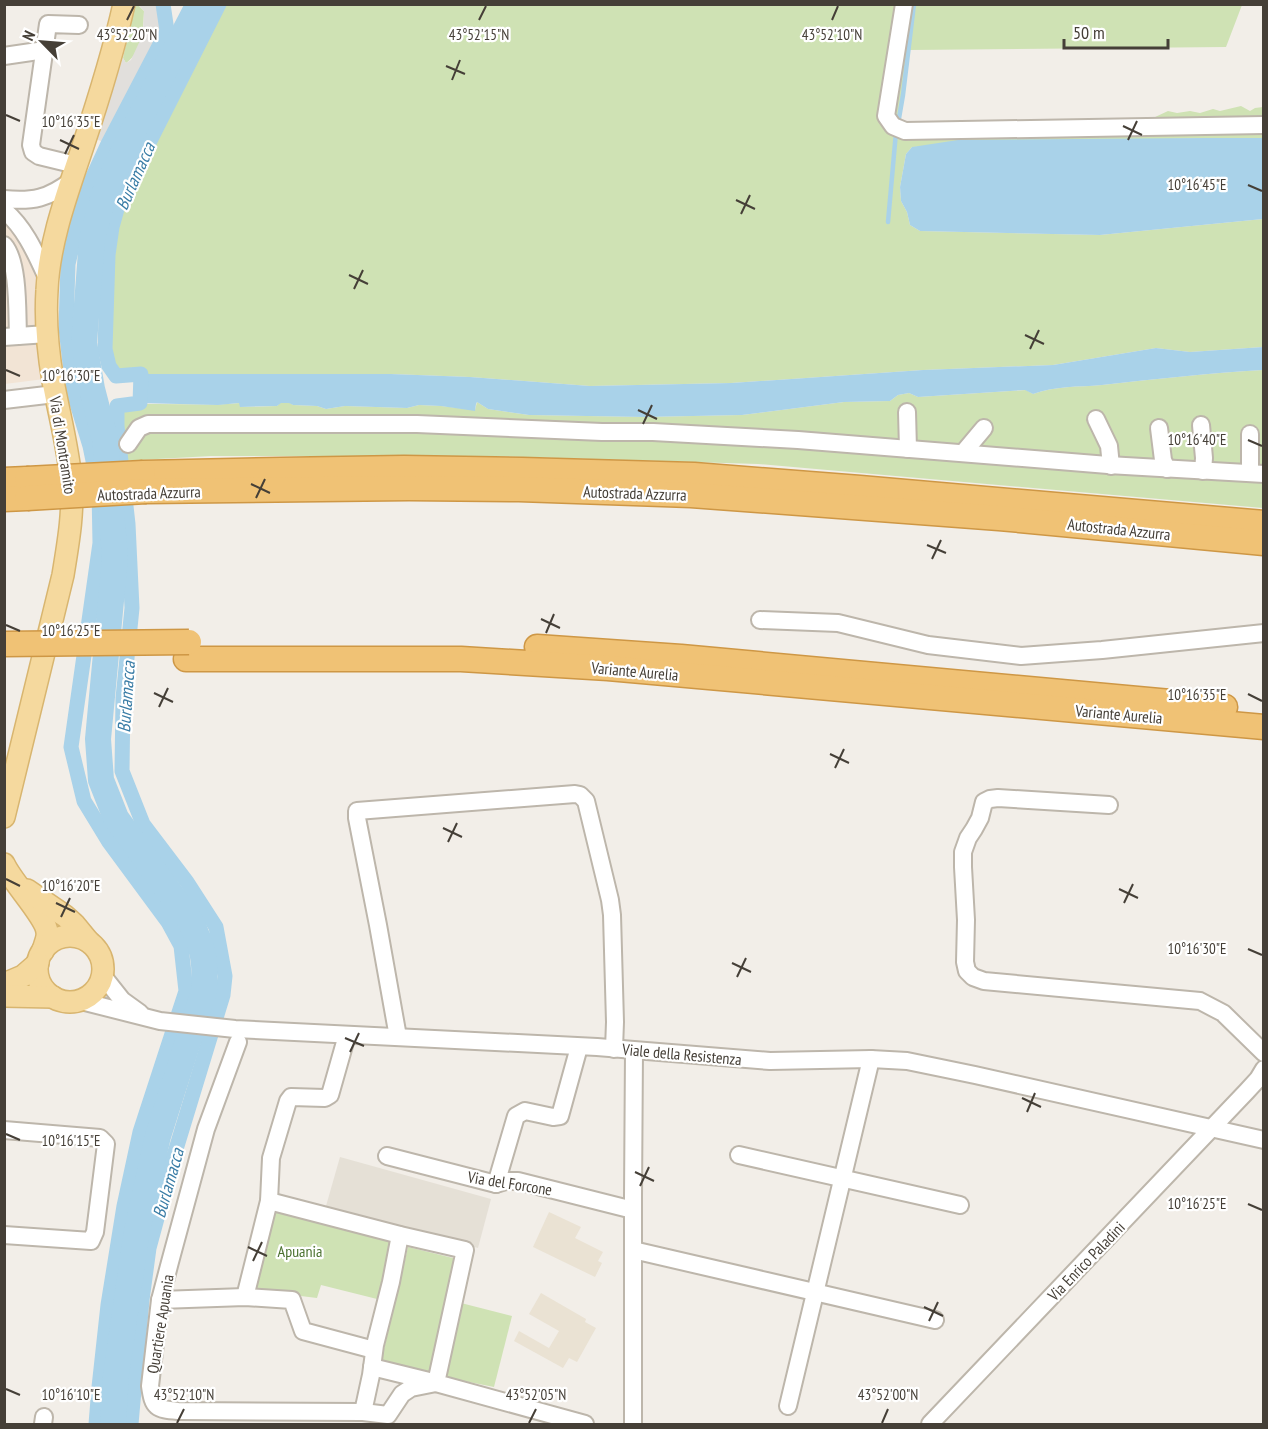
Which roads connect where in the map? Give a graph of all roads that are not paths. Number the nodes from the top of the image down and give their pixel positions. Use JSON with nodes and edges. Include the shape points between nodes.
{"nodes":[{"id":1,"x":124,"y":4,"type":"edge"},
{"id":2,"x":904,"y":4,"type":"edge"},
{"id":3,"x":79,"y":25,"type":"dead end"},
{"id":4,"x":45,"y":50,"type":"junction"},
{"id":5,"x":4,"y":56,"type":"edge"},
{"id":6,"x":1263,"y":125,"type":"edge"},
{"id":7,"x":74,"y":173,"type":"junction"},
{"id":8,"x":4,"y":199,"type":"edge"},
{"id":9,"x":4,"y":210,"type":"edge"},
{"id":10,"x":4,"y":245,"type":"edge"},
{"id":11,"x":48,"y":280,"type":"junction"},
{"id":12,"x":47,"y":334,"type":"junction"},
{"id":13,"x":11,"y":337,"type":"edge"},
{"id":14,"x":55,"y":394,"type":"junction"},
{"id":15,"x":4,"y":400,"type":"edge"},
{"id":16,"x":907,"y":412,"type":"dead end"},
{"id":17,"x":1096,"y":419,"type":"dead end"},
{"id":18,"x":1201,"y":425,"type":"dead end"},
{"id":19,"x":984,"y":428,"type":"dead end"},
{"id":20,"x":1159,"y":428,"type":"dead end"},
{"id":21,"x":1250,"y":434,"type":"dead end"},
{"id":22,"x":128,"y":444,"type":"dead end"},
{"id":23,"x":908,"y":448,"type":"junction"},
{"id":24,"x":963,"y":453,"type":"junction"},
{"id":25,"x":1111,"y":466,"type":"junction"},
{"id":26,"x":1167,"y":469,"type":"junction"},
{"id":27,"x":1203,"y":471,"type":"junction"},
{"id":28,"x":1257,"y":474,"type":"edge"},
{"id":29,"x":145,"y":482,"type":"junction"},
{"id":30,"x":16,"y":489,"type":"edge"},
{"id":31,"x":1263,"y":523,"type":"edge"},
{"id":32,"x":1263,"y":543,"type":"edge"},
{"id":33,"x":760,"y":620,"type":"dead end"},
{"id":34,"x":1263,"y":633,"type":"edge"},
{"id":35,"x":4,"y":644,"type":"edge"},
{"id":36,"x":187,"y":650,"type":"junction"},
{"id":37,"x":4,"y":661,"type":"edge"},
{"id":38,"x":679,"y":666,"type":"junction"},
{"id":39,"x":1263,"y":711,"type":"edge"},
{"id":40,"x":1263,"y":727,"type":"edge"},
{"id":41,"x":1109,"y":805,"type":"dead end"},
{"id":42,"x":4,"y":817,"type":"edge"},
{"id":43,"x":4,"y":864,"type":"edge"},
{"id":44,"x":16,"y":883,"type":"junction"},
{"id":45,"x":88,"y":941,"type":"junction"},
{"id":46,"x":40,"y":957,"type":"junction"},
{"id":47,"x":103,"y":976,"type":"junction"},
{"id":48,"x":8,"y":994,"type":"edge"},
{"id":49,"x":53,"y":997,"type":"junction"},
{"id":50,"x":81,"y":1000,"type":"junction"},
{"id":51,"x":152,"y":1019,"type":"junction"},
{"id":52,"x":236,"y":1035,"type":"junction"},
{"id":53,"x":347,"y":1035,"type":"junction"},
{"id":54,"x":398,"y":1037,"type":"junction"},
{"id":55,"x":579,"y":1047,"type":"junction"},
{"id":56,"x":614,"y":1049,"type":"junction"},
{"id":57,"x":634,"y":1051,"type":"junction"},
{"id":58,"x":1263,"y":1053,"type":"edge"},
{"id":59,"x":871,"y":1059,"type":"junction"},
{"id":60,"x":1263,"y":1069,"type":"edge"},
{"id":61,"x":1212,"y":1129,"type":"junction"},
{"id":62,"x":4,"y":1130,"type":"edge"},
{"id":63,"x":1263,"y":1140,"type":"edge"},
{"id":64,"x":739,"y":1155,"type":"dead end"},
{"id":65,"x":387,"y":1156,"type":"dead end"},
{"id":66,"x":842,"y":1179,"type":"junction"},
{"id":67,"x":496,"y":1184,"type":"junction"},
{"id":68,"x":269,"y":1201,"type":"junction"},
{"id":69,"x":960,"y":1205,"type":"dead end"},
{"id":70,"x":633,"y":1210,"type":"junction"},
{"id":71,"x":4,"y":1235,"type":"edge"},
{"id":72,"x":400,"y":1235,"type":"junction"},
{"id":73,"x":633,"y":1250,"type":"junction"},
{"id":74,"x":815,"y":1293,"type":"junction"},
{"id":75,"x":245,"y":1297,"type":"junction"},
{"id":76,"x":160,"y":1300,"type":"junction"},
{"id":77,"x":935,"y":1320,"type":"dead end"},
{"id":78,"x":373,"y":1359,"type":"junction"},
{"id":79,"x":436,"y":1383,"type":"junction"},
{"id":80,"x":788,"y":1406,"type":"dead end"},
{"id":81,"x":363,"y":1412,"type":"junction"},
{"id":82,"x":585,"y":1425,"type":"edge"},
{"id":83,"x":633,"y":1425,"type":"edge"},
{"id":84,"x":930,"y":1425,"type":"edge"}],
"edges":[{"from":1,"to":7,"type":"main road","name":"Via di Montramito"},
{"from":2,"to":6,"type":"street","via":[[886,116],[898,128]]},
{"from":3,"to":4,"type":"street","via":[[48,24]]},
{"from":4,"to":5,"type":"street"},
{"from":4,"to":7,"type":"street","via":[[31,145],[39,156]]},
{"from":7,"to":8,"type":"street","via":[[57,191],[39,199]]},
{"from":7,"to":11,"type":"main road","name":"Via di Montramito"},
{"from":9,"to":11,"type":"street","via":[[32,244]]},
{"from":10,"to":13,"type":"street","via":[[14,265]]},
{"from":11,"to":12,"type":"main road","name":"Via di Montramito"},
{"from":12,"to":13,"type":"street"},
{"from":12,"to":14,"type":"main road","name":"Via di Montramito"},
{"from":14,"to":15,"type":"street"},
{"from":14,"to":42,"type":"main road","name":"Via di Montramito","via":[[70,470],[70,530],[63,575]]},
{"from":16,"to":23,"type":"street"},
{"from":17,"to":25,"type":"street","via":[[1108,446]]},
{"from":18,"to":27,"type":"street"},
{"from":19,"to":24,"type":"street"},
{"from":20,"to":26,"type":"street"},
{"from":21,"to":28,"type":"street"},
{"from":22,"to":23,"type":"street","via":[[139,428],[148,424],[260,423],[417,424],[798,440],[875,439]]},
{"from":23,"to":24,"type":"street"},
{"from":24,"to":25,"type":"street"},
{"from":25,"to":26,"type":"street"},
{"from":26,"to":27,"type":"street"},
{"from":27,"to":28,"type":"street"},
{"from":29,"to":30,"type":"highway","name":"Autostrada Azzurra","bridge":true},
{"from":29,"to":31,"type":"highway","name":"Autostrada Azzurra","via":[[281,470],[404,468],[694,475]]},
{"from":29,"to":32,"type":"highway","name":"Autostrada Azzurra","via":[[691,495]]},
{"from":33,"to":34,"type":"street","via":[[838,623],[928,645],[1021,656]]},
{"from":35,"to":36,"type":"highway","name":"Variante Aurelia","bridge":true},
{"from":36,"to":37,"type":"highway","name":"Variante Aurelia"},
{"from":36,"to":38,"type":"highway","name":"Variante Aurelia","via":[[461,643]]},
{"from":38,"to":39,"type":"highway","name":"Variante Aurelia"},
{"from":38,"to":40,"type":"highway","name":"Variante Aurelia"},
{"from":41,"to":58,"type":"street","via":[[998,798],[984,802],[963,852],[967,971],[984,981],[1200,1001],[1223,1012]]},
{"from":43,"to":44,"type":"main road"},
{"from":44,"to":45,"type":"main road","via":[[65,916]]},
{"from":44,"to":46,"type":"main road","via":[[48,934]]},
{"from":45,"to":46,"type":"main road","via":[[63,937],[48,944]]},
{"from":45,"to":47,"type":"main road","via":[[101,957]]},
{"from":46,"to":48,"type":"main road"},
{"from":46,"to":49,"type":"main road","via":[[37,971],[42,986]]},
{"from":47,"to":50,"type":"main road","via":[[91,995]]},
{"from":47,"to":51,"type":"street","via":[[122,1000]]},
{"from":48,"to":49,"type":"main road"},
{"from":49,"to":50,"type":"main road","via":[[71,1002]]},
{"from":50,"to":51,"type":"street","name":"Viale della Resistenza"},
{"from":51,"to":52,"type":"street","name":"Viale della Resistenza"},
{"from":52,"to":53,"type":"street","name":"Viale della Resistenza"},
{"from":52,"to":76,"type":"street","name":"Quartiere Apuania"},
{"from":53,"to":54,"type":"street","name":"Viale della Resistenza"},
{"from":53,"to":68,"type":"street","via":[[330,1095],[291,1097],[288,1101],[271,1158]]},
{"from":54,"to":55,"type":"street","name":"Viale della Resistenza"},
{"from":54,"to":56,"type":"street","via":[[357,811],[575,794],[586,801],[610,900]]},
{"from":55,"to":56,"type":"street","name":"Viale della Resistenza"},
{"from":55,"to":67,"type":"street","via":[[560,1116],[525,1111],[516,1116]]},
{"from":56,"to":57,"type":"street","name":"Viale della Resistenza"},
{"from":57,"to":59,"type":"street","name":"Viale della Resistenza","via":[[770,1061]]},
{"from":57,"to":70,"type":"street"},
{"from":59,"to":61,"type":"street","name":"Viale della Resistenza","via":[[907,1061]]},
{"from":59,"to":66,"type":"street"},
{"from":60,"to":61,"type":"street","name":"Via Enrico Paladini"},
{"from":61,"to":63,"type":"street"},
{"from":61,"to":84,"type":"street","name":"Via Enrico Paladini"},
{"from":62,"to":71,"type":"street","via":[[100,1138],[106,1144],[91,1241]]},
{"from":64,"to":66,"type":"street"},
{"from":65,"to":67,"type":"street","name":"Via del Forcone"},
{"from":66,"to":69,"type":"street"},
{"from":66,"to":74,"type":"street"},
{"from":67,"to":70,"type":"street","name":"Via del Forcone","via":[[518,1181]]},
{"from":68,"to":72,"type":"street"},
{"from":68,"to":75,"type":"street"},
{"from":70,"to":73,"type":"street"},
{"from":72,"to":78,"type":"street"},
{"from":72,"to":79,"type":"street","via":[[465,1250]]},
{"from":73,"to":74,"type":"street"},
{"from":73,"to":83,"type":"street"},
{"from":74,"to":77,"type":"street"},
{"from":74,"to":80,"type":"street"},
{"from":75,"to":76,"type":"street"},
{"from":75,"to":78,"type":"street","via":[[292,1300],[303,1331]]},
{"from":76,"to":81,"type":"street","name":"Quartiere Apuania","via":[[150,1386],[155,1405],[162,1410]]},
{"from":78,"to":79,"type":"street"},
{"from":78,"to":81,"type":"street"},
{"from":79,"to":81,"type":"street","name":"Quartiere Apuania","via":[[411,1388],[388,1415]]},
{"from":79,"to":82,"type":"street"}]}
